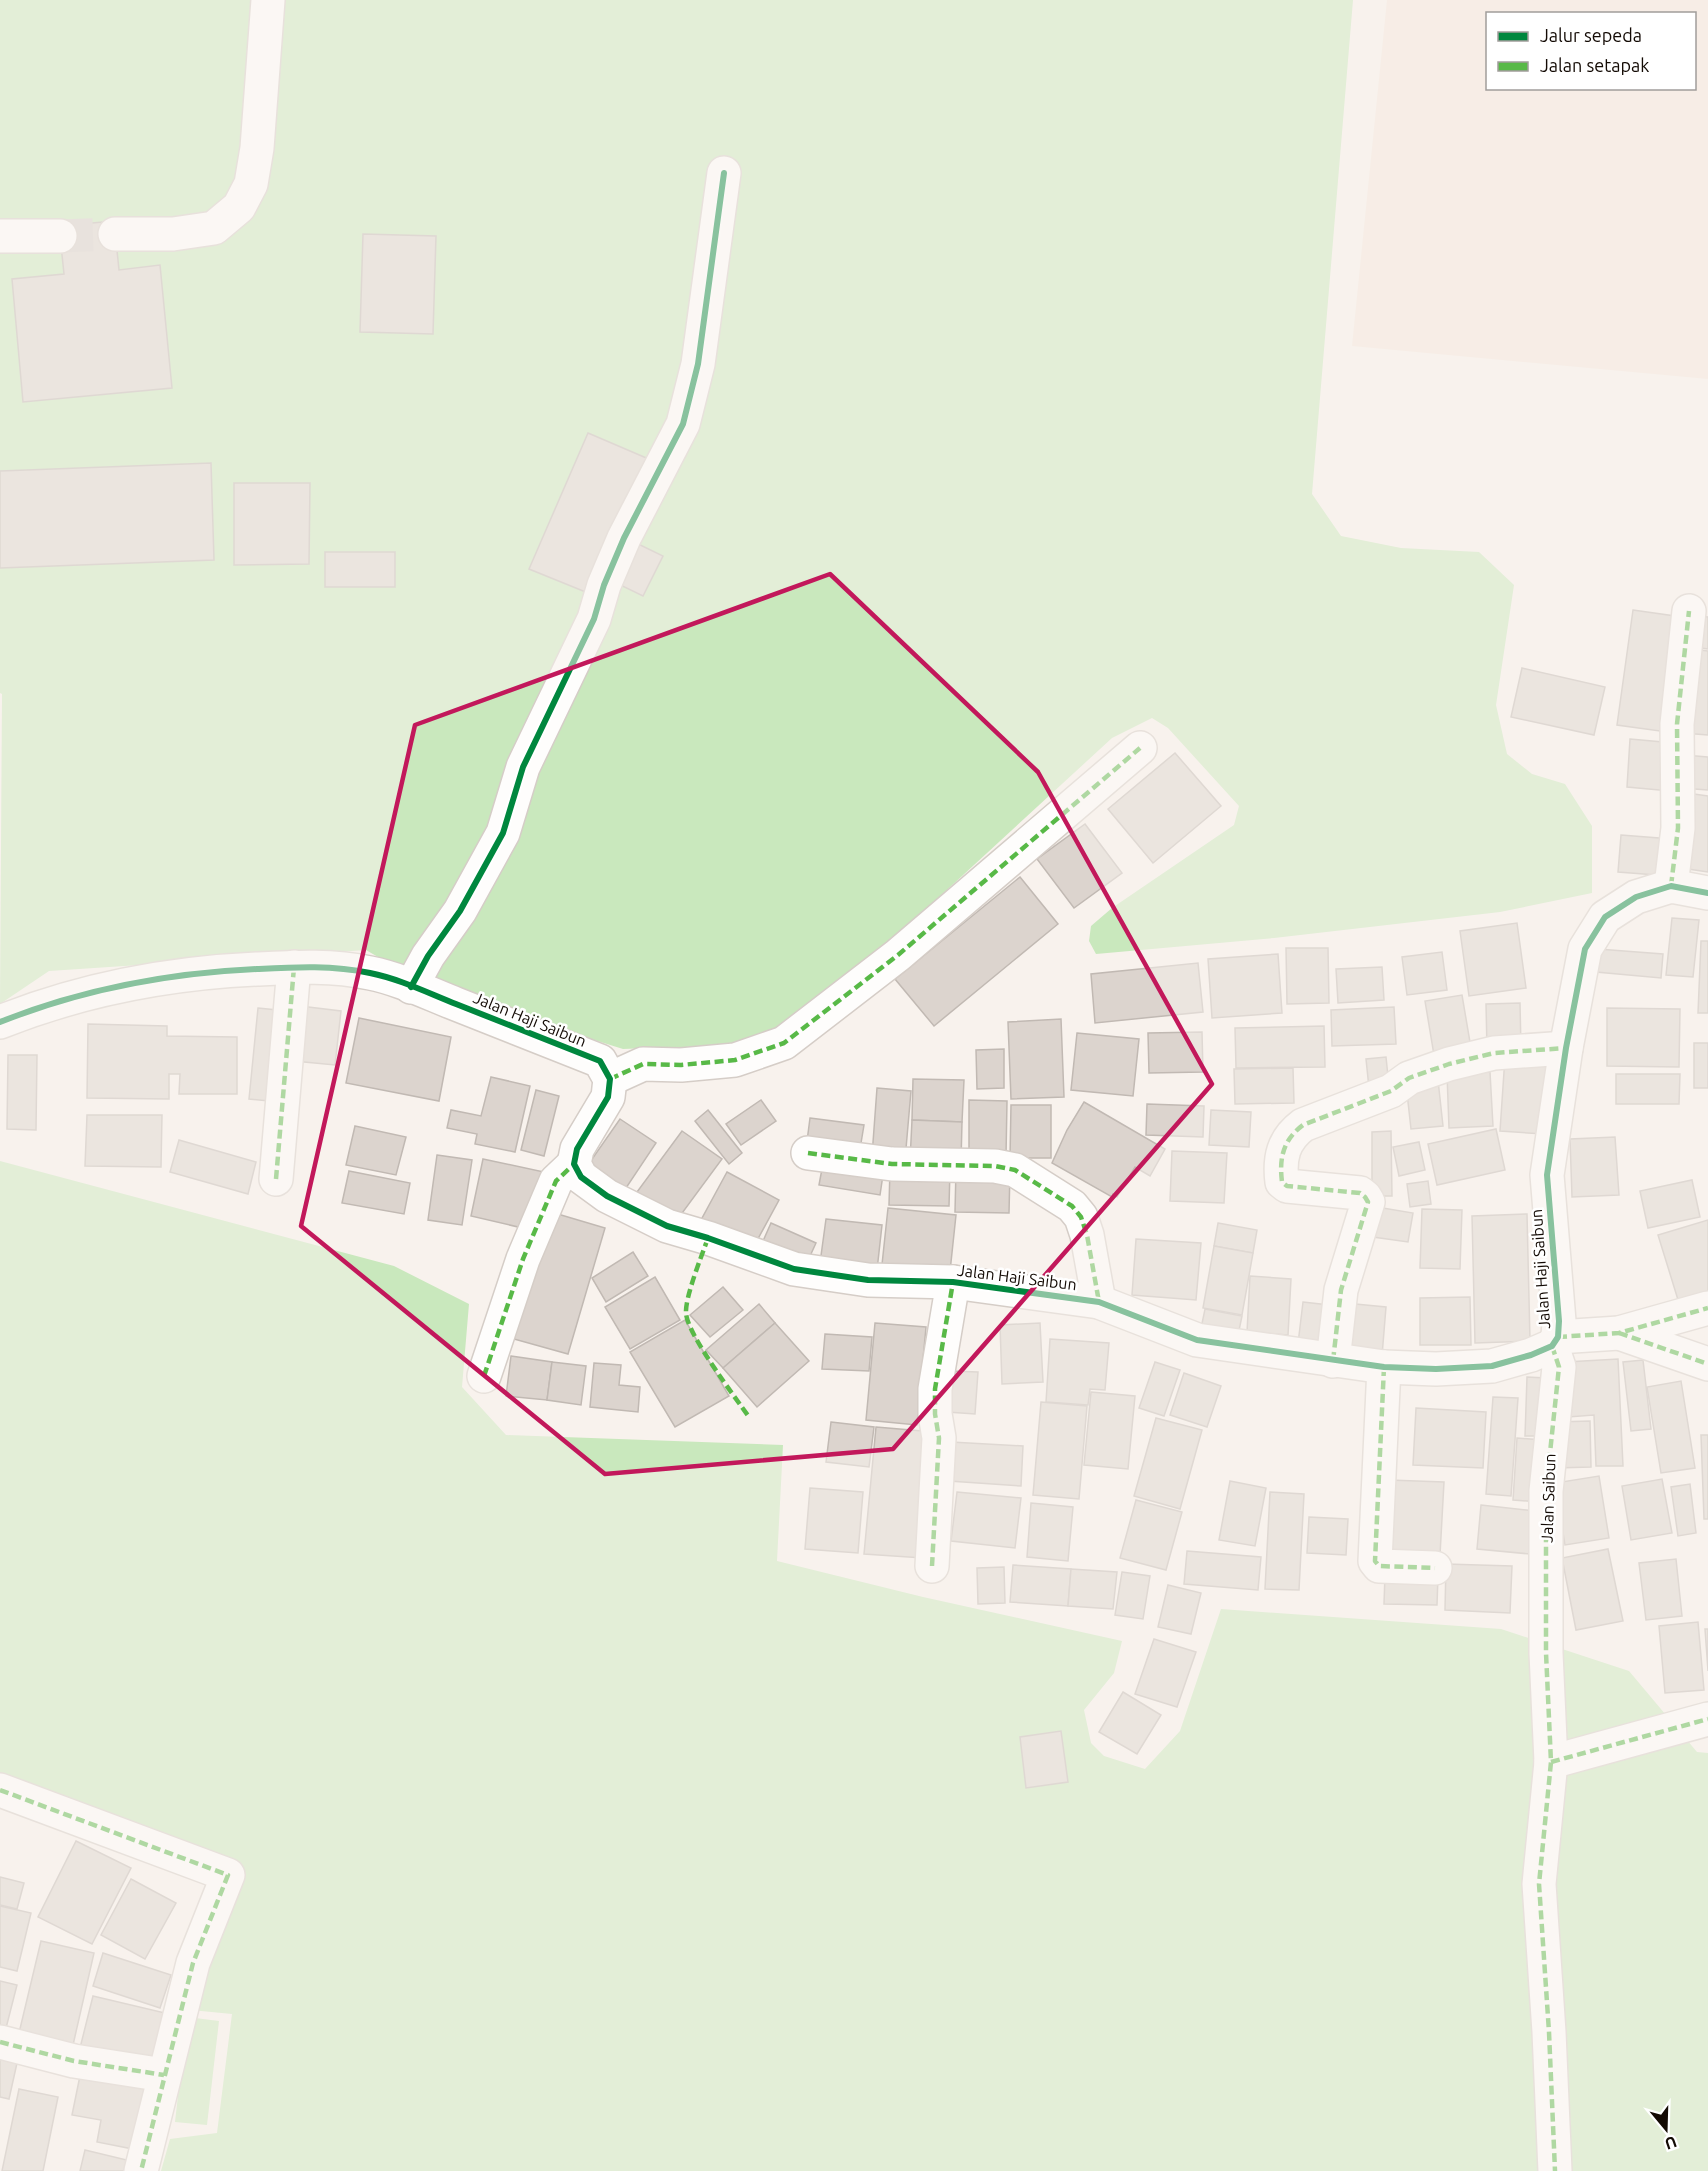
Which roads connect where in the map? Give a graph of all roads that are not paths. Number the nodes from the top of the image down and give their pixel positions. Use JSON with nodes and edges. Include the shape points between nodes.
{"nodes":[{"id":1,"x":268,"y":0,"type":"edge"},
{"id":2,"x":724,"y":173,"type":"dead end"},
{"id":3,"x":116,"y":234,"type":"tunnel mouth"},
{"id":4,"x":0,"y":236,"type":"edge"},
{"id":5,"x":60,"y":236,"type":"tunnel mouth"},
{"id":6,"x":1689,"y":611,"type":"dead end"},
{"id":7,"x":1140,"y":748,"type":"dead end"},
{"id":8,"x":1671,"y":886,"type":"junction"},
{"id":9,"x":1708,"y":893,"type":"edge"},
{"id":10,"x":294,"y":967,"type":"junction"},
{"id":11,"x":411,"y":987,"type":"junction"},
{"id":12,"x":0,"y":1022,"type":"edge"},
{"id":13,"x":1566,"y":1048,"type":"junction"},
{"id":14,"x":610,"y":1079,"type":"junction"},
{"id":15,"x":808,"y":1153,"type":"dead end"},
{"id":16,"x":574,"y":1164,"type":"junction"},
{"id":17,"x":276,"y":1179,"type":"dead end"},
{"id":18,"x":953,"y":1282,"type":"junction"},
{"id":19,"x":1099,"y":1302,"type":"junction"},
{"id":20,"x":1708,"y":1308,"type":"edge"},
{"id":21,"x":1619,"y":1333,"type":"junction"},
{"id":22,"x":1555,"y":1341,"type":"junction"},
{"id":23,"x":1333,"y":1361,"type":"junction"},
{"id":24,"x":1708,"y":1364,"type":"edge"},
{"id":25,"x":1384,"y":1367,"type":"junction"},
{"id":26,"x":484,"y":1376,"type":"dead end"},
{"id":27,"x":932,"y":1566,"type":"dead end"},
{"id":28,"x":1435,"y":1568,"type":"dead end"},
{"id":29,"x":1708,"y":1719,"type":"edge"},
{"id":30,"x":1551,"y":1762,"type":"junction"},
{"id":31,"x":0,"y":1790,"type":"edge"},
{"id":32,"x":0,"y":2042,"type":"edge"},
{"id":33,"x":164,"y":2075,"type":"junction"},
{"id":34,"x":141,"y":2171,"type":"edge"},
{"id":35,"x":1555,"y":2171,"type":"edge"}],
"edges":[{"from":1,"to":3,"type":"street","via":[[257,148],[251,184],[239,207],[214,228],[173,234]]},
{"from":2,"to":11,"type":"street","via":[[698,364],[683,424],[624,538],[594,619],[523,767],[503,833],[460,911]]},
{"from":4,"to":5,"type":"street"},
{"from":6,"to":8,"type":"street","via":[[1677,724],[1678,828]]},
{"from":7,"to":14,"type":"street","via":[[898,955],[784,1043],[735,1060],[643,1064]]},
{"from":8,"to":9,"type":"street","name":"Jalan Haji Saibun"},
{"from":8,"to":13,"type":"street","name":"Jalan Haji Saibun","via":[[1636,897],[1605,917],[1585,949]]},
{"from":10,"to":11,"type":"street","name":"Jalan Haji Saibun","via":[[318,966],[372,974]]},
{"from":10,"to":12,"type":"street","name":"Jalan Haji Saibun","via":[[139,981],[40,1006]]},
{"from":10,"to":17,"type":"street"},
{"from":11,"to":14,"type":"street","name":"Jalan Haji Saibun","via":[[600,1061]]},
{"from":13,"to":22,"type":"street","name":"Jalan Haji Saibun","via":[[1547,1175],[1559,1321]]},
{"from":13,"to":23,"type":"street","via":[[1494,1053],[1449,1064],[1409,1078],[1391,1091],[1303,1125],[1291,1134],[1282,1155],[1282,1182],[1287,1186],[1360,1193],[1368,1202],[1341,1290]]},
{"from":14,"to":16,"type":"street","via":[[608,1097],[577,1149]]},
{"from":15,"to":19,"type":"street","via":[[892,1164],[995,1166],[1015,1170],[1072,1206],[1081,1217]]},
{"from":16,"to":18,"type":"street","name":"Jalan Haji Saibun","via":[[581,1177],[608,1196],[667,1226],[794,1269],[868,1280]]},
{"from":16,"to":26,"type":"street","via":[[556,1181],[523,1259]]},
{"from":18,"to":19,"type":"street","name":"Jalan Haji Saibun"},
{"from":18,"to":27,"type":"street","via":[[935,1389],[939,1438]]},
{"from":19,"to":23,"type":"street","name":"Jalan Haji Saibun","via":[[1197,1340]]},
{"from":20,"to":21,"type":"street"},
{"from":21,"to":22,"type":"street"},
{"from":21,"to":24,"type":"street"},
{"from":22,"to":25,"type":"street","name":"Jalan Haji Saibun","via":[[1531,1355],[1492,1366]]},
{"from":22,"to":30,"type":"street","name":"Jalan Saibun","via":[[1559,1367],[1546,1491]]},
{"from":23,"to":25,"type":"street","name":"Jalan Haji Saibun"},
{"from":25,"to":28,"type":"street","via":[[1375,1561],[1379,1566]]},
{"from":29,"to":30,"type":"street"},
{"from":30,"to":35,"type":"street","name":"Jalan Saibun","via":[[1539,1884]]},
{"from":31,"to":33,"type":"street","via":[[228,1875],[193,1963]]},
{"from":32,"to":33,"type":"street","via":[[74,2061]]},
{"from":33,"to":34,"type":"street"}]}
